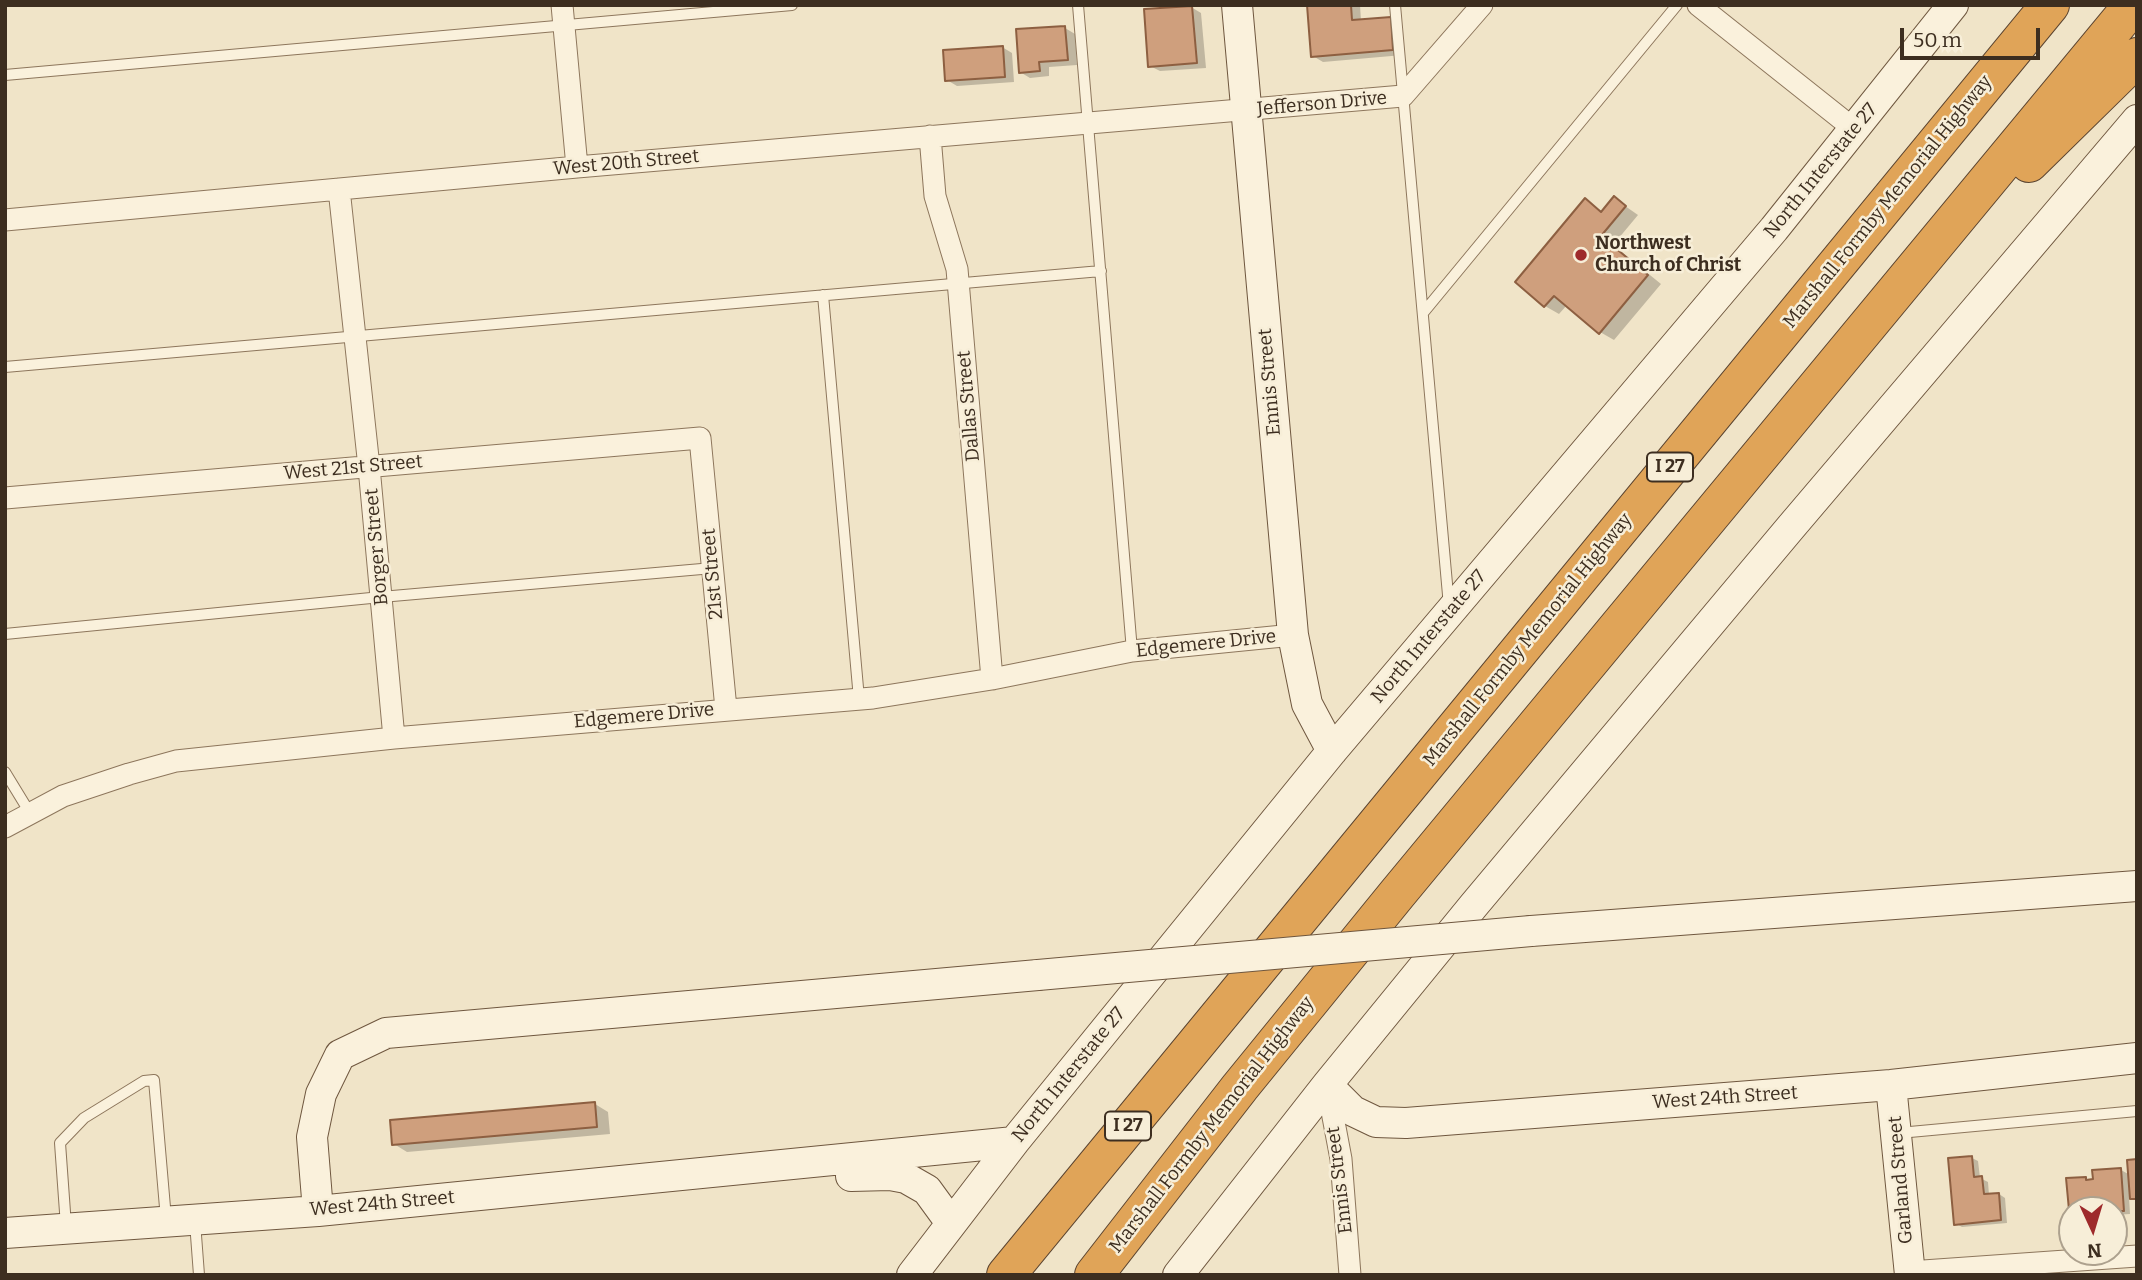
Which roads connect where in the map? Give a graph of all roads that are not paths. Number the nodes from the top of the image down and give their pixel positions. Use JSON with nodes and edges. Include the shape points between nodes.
{"nodes":[{"id":1,"x":792,"y":5,"type":"edge"},
{"id":2,"x":1078,"y":5,"type":"edge"},
{"id":3,"x":1237,"y":5,"type":"edge"},
{"id":4,"x":1395,"y":5,"type":"edge"},
{"id":5,"x":1482,"y":5,"type":"edge"},
{"id":6,"x":1677,"y":5,"type":"edge"},
{"id":7,"x":1698,"y":5,"type":"edge"},
{"id":8,"x":1953,"y":5,"type":"edge"},
{"id":9,"x":2050,"y":5,"type":"edge"},
{"id":10,"x":2133,"y":5,"type":"edge"},
{"id":11,"x":563,"y":16,"type":"edge"},
{"id":12,"x":2137,"y":57,"type":"edge"},
{"id":13,"x":5,"y":75,"type":"edge"},
{"id":14,"x":1403,"y":96,"type":"junction"},
{"id":15,"x":1247,"y":110,"type":"junction"},
{"id":16,"x":2137,"y":120,"type":"edge"},
{"id":17,"x":1088,"y":123,"type":"junction"},
{"id":18,"x":1854,"y":129,"type":"junction"},
{"id":19,"x":930,"y":136,"type":"junction"},
{"id":20,"x":577,"y":167,"type":"junction"},
{"id":21,"x":339,"y":189,"type":"junction"},
{"id":22,"x":5,"y":220,"type":"edge"},
{"id":23,"x":1101,"y":271,"type":"junction"},
{"id":24,"x":1908,"y":276,"type":"junction"},
{"id":25,"x":958,"y":284,"type":"junction"},
{"id":26,"x":823,"y":295,"type":"junction"},
{"id":27,"x":1423,"y":313,"type":"junction"},
{"id":28,"x":355,"y":337,"type":"junction"},
{"id":29,"x":5,"y":368,"type":"edge"},
{"id":30,"x":700,"y":439,"type":"joint"},
{"id":31,"x":369,"y":467,"type":"junction"},
{"id":32,"x":5,"y":498,"type":"edge"},
{"id":33,"x":713,"y":568,"type":"junction"},
{"id":34,"x":381,"y":597,"type":"junction"},
{"id":35,"x":1450,"y":612,"type":"junction"},
{"id":36,"x":5,"y":634,"type":"edge"},
{"id":37,"x":1293,"y":635,"type":"junction"},
{"id":38,"x":1132,"y":651,"type":"junction"},
{"id":39,"x":992,"y":679,"type":"junction"},
{"id":40,"x":859,"y":699,"type":"junction"},
{"id":41,"x":726,"y":709,"type":"junction"},
{"id":42,"x":394,"y":738,"type":"junction"},
{"id":43,"x":1332,"y":751,"type":"junction"},
{"id":44,"x":5,"y":772,"type":"edge"},
{"id":45,"x":30,"y":813,"type":"junction"},
{"id":46,"x":5,"y":827,"type":"edge"},
{"id":47,"x":2137,"y":886,"type":"edge"},
{"id":48,"x":2137,"y":1058,"type":"edge"},
{"id":49,"x":1326,"y":1085,"type":"junction"},
{"id":50,"x":1891,"y":1085,"type":"junction"},
{"id":51,"x":2137,"y":1111,"type":"edge"},
{"id":52,"x":1896,"y":1133,"type":"junction"},
{"id":53,"x":1014,"y":1142,"type":"junction"},
{"id":54,"x":757,"y":1167,"type":"junction"},
{"id":55,"x":318,"y":1211,"type":"junction"},
{"id":56,"x":181,"y":1220,"type":"junction"},
{"id":57,"x":951,"y":1223,"type":"junction"},
{"id":58,"x":66,"y":1229,"type":"junction"},
{"id":59,"x":5,"y":1233,"type":"edge"},
{"id":60,"x":2137,"y":1256,"type":"edge"},
{"id":61,"x":2059,"y":1268,"type":"edge"},
{"id":62,"x":1910,"y":1273,"type":"edge"},
{"id":63,"x":199,"y":1275,"type":"edge"},
{"id":64,"x":912,"y":1275,"type":"edge"},
{"id":65,"x":1006,"y":1275,"type":"edge"},
{"id":66,"x":1094,"y":1275,"type":"edge"},
{"id":67,"x":1178,"y":1275,"type":"edge"},
{"id":68,"x":1350,"y":1275,"type":"edge"}],
"edges":[{"from":1,"to":11,"type":"lane","via":[[570,23]]},
{"from":2,"to":17,"type":"lane"},
{"from":3,"to":15,"type":"main road","name":"Ennis Street"},
{"from":4,"to":14,"type":"lane"},
{"from":5,"to":14,"type":"street","name":"Jefferson Drive"},
{"from":6,"to":27,"type":"lane"},
{"from":7,"to":18,"type":"street"},
{"from":8,"to":18,"type":"main road","name":"North Interstate 27"},
{"from":9,"to":65,"type":"highway","name":"Marshall Formby Memorial Highway","number":"I 27"},
{"from":10,"to":24,"type":"highway","name":"Marshall Formby Memorial Highway"},
{"from":11,"to":13,"type":"lane"},
{"from":11,"to":20,"type":"street"},
{"from":12,"to":24,"type":"highway"},
{"from":14,"to":15,"type":"street","name":"Jefferson Drive"},
{"from":14,"to":27,"type":"lane"},
{"from":15,"to":17,"type":"street","name":"West 20th Street"},
{"from":15,"to":37,"type":"main road","name":"Ennis Street"},
{"from":16,"to":49,"type":"main road"},
{"from":17,"to":19,"type":"street","name":"West 20th Street"},
{"from":17,"to":23,"type":"lane"},
{"from":18,"to":35,"type":"main road","name":"North Interstate 27"},
{"from":19,"to":20,"type":"street","name":"West 20th Street"},
{"from":19,"to":25,"type":"street","name":"Dallas Street","via":[[935,196]]},
{"from":20,"to":21,"type":"street","name":"West 20th Street"},
{"from":21,"to":22,"type":"street","name":"West 20th Street"},
{"from":21,"to":28,"type":"street","name":"Borger Street"},
{"from":23,"to":25,"type":"lane"},
{"from":23,"to":38,"type":"lane"},
{"from":24,"to":66,"type":"highway","name":"Marshall Formby Memorial Highway","via":[[1397,894]]},
{"from":25,"to":26,"type":"lane"},
{"from":25,"to":39,"type":"street","name":"Dallas Street"},
{"from":26,"to":28,"type":"lane"},
{"from":26,"to":40,"type":"lane"},
{"from":27,"to":35,"type":"lane"},
{"from":28,"to":29,"type":"lane"},
{"from":28,"to":31,"type":"street","name":"Borger Street"},
{"from":30,"to":31,"type":"street","name":"West 21st Street"},
{"from":30,"to":33,"type":"street","name":"21st Street"},
{"from":31,"to":32,"type":"street","name":"West 21st Street"},
{"from":31,"to":34,"type":"street","name":"Borger Street"},
{"from":33,"to":34,"type":"lane"},
{"from":33,"to":41,"type":"street","name":"21st Street"},
{"from":34,"to":36,"type":"lane"},
{"from":34,"to":42,"type":"street","name":"Borger Street"},
{"from":35,"to":43,"type":"main road","name":"North Interstate 27"},
{"from":37,"to":38,"type":"street","name":"Edgemere Drive"},
{"from":37,"to":43,"type":"main road","name":"Ennis Street","via":[[1307,704]]},
{"from":38,"to":39,"type":"street","name":"Edgemere Drive"},
{"from":39,"to":40,"type":"street","name":"Edgemere Drive"},
{"from":40,"to":41,"type":"street","name":"Edgemere Drive"},
{"from":41,"to":42,"type":"street","name":"Edgemere Drive"},
{"from":42,"to":45,"type":"street","name":"Edgemere Drive","via":[[176,761],[63,796]]},
{"from":43,"to":53,"type":"main road","name":"North Interstate 27"},
{"from":44,"to":45,"type":"lane"},
{"from":45,"to":46,"type":"street","name":"Edgemere Drive"},
{"from":47,"to":55,"type":"main road","bridge":true,"via":[[1531,931],[386,1032],[340,1055],[321,1094],[312,1137]]},
{"from":48,"to":50,"type":"main road","name":"West 24th Street"},
{"from":49,"to":50,"type":"main road","name":"West 24th Street","via":[[1353,1111],[1376,1122],[1406,1123]]},
{"from":49,"to":67,"type":"main road"},
{"from":49,"to":68,"type":"street","name":"Ennis Street","via":[[1340,1159]]},
{"from":50,"to":52,"type":"main road","name":"Garland Street"},
{"from":51,"to":52,"type":"lane"},
{"from":52,"to":62,"type":"main road","name":"Garland Street"},
{"from":53,"to":54,"type":"main road","name":"West 24th Street"},
{"from":53,"to":57,"type":"main road","name":"North Interstate 27"},
{"from":54,"to":55,"type":"main road","name":"West 24th Street"},
{"from":54,"to":57,"type":"main road","name":"West 24th Street","via":[[828,1178],[906,1178],[927,1190]]},
{"from":55,"to":56,"type":"main road","name":"West 24th Street"},
{"from":56,"to":58,"type":"main road","name":"West 24th Street"},
{"from":56,"to":58,"type":"lane","via":[[154,1080],[144,1081],[83,1118],[60,1143]]},
{"from":56,"to":63,"type":"lane"},
{"from":57,"to":64,"type":"main road","name":"North Interstate 27"},
{"from":58,"to":59,"type":"main road","name":"West 24th Street"},
{"from":60,"to":61,"type":"street"},
{"from":61,"to":62,"type":"street"}]}
